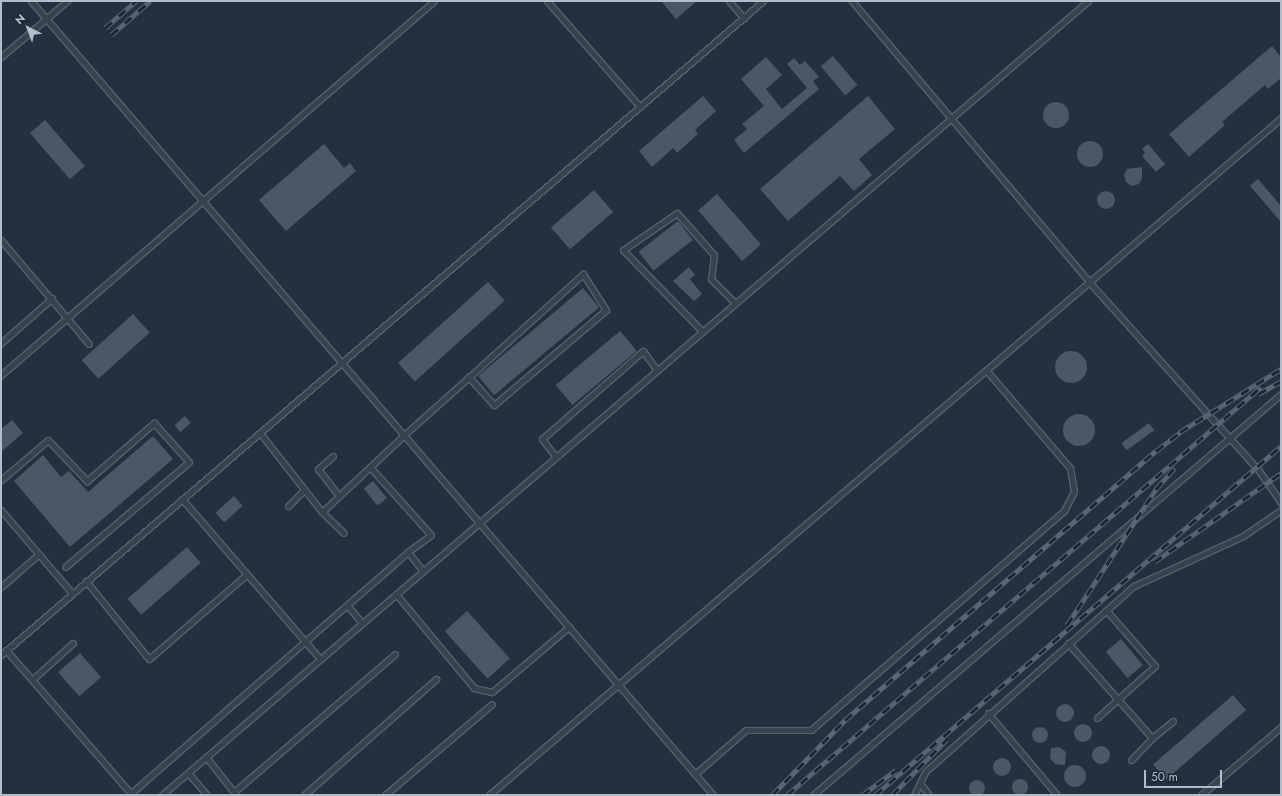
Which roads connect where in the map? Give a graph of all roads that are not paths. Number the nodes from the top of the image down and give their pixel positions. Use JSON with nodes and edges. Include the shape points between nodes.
{"nodes":[{"id":1,"x":31,"y":1,"type":"edge"},
{"id":2,"x":67,"y":1,"type":"edge"},
{"id":3,"x":434,"y":1,"type":"edge"},
{"id":4,"x":547,"y":1,"type":"edge"},
{"id":5,"x":729,"y":1,"type":"edge"},
{"id":6,"x":763,"y":1,"type":"edge"},
{"id":7,"x":852,"y":1,"type":"edge"},
{"id":8,"x":1088,"y":1,"type":"edge"},
{"id":9,"x":46,"y":18,"type":"junction"},
{"id":10,"x":744,"y":18,"type":"junction"},
{"id":11,"x":1,"y":57,"type":"edge"},
{"id":12,"x":640,"y":107,"type":"junction"},
{"id":13,"x":951,"y":117,"type":"junction"},
{"id":14,"x":1281,"y":118,"type":"edge"},
{"id":15,"x":204,"y":200,"type":"junction"},
{"id":16,"x":1,"y":240,"type":"edge"},
{"id":17,"x":1090,"y":283,"type":"junction"},
{"id":18,"x":52,"y":298,"type":"junction"},
{"id":19,"x":735,"y":303,"type":"junction"},
{"id":20,"x":68,"y":317,"type":"junction"},
{"id":21,"x":702,"y":331,"type":"junction"},
{"id":22,"x":1,"y":343,"type":"edge"},
{"id":23,"x":89,"y":344,"type":"dead end"},
{"id":24,"x":344,"y":362,"type":"junction"},
{"id":25,"x":657,"y":370,"type":"junction"},
{"id":26,"x":987,"y":371,"type":"junction"},
{"id":27,"x":1,"y":375,"type":"edge"},
{"id":28,"x":469,"y":376,"type":"junction"},
{"id":29,"x":1281,"y":394,"type":"edge"},
{"id":30,"x":260,"y":433,"type":"junction"},
{"id":31,"x":404,"y":435,"type":"junction"},
{"id":32,"x":1229,"y":437,"type":"junction"},
{"id":33,"x":334,"y":456,"type":"dead end"},
{"id":34,"x":556,"y":457,"type":"junction"},
{"id":35,"x":370,"y":467,"type":"junction"},
{"id":36,"x":1,"y":480,"type":"edge"},
{"id":37,"x":304,"y":490,"type":"junction"},
{"id":38,"x":339,"y":496,"type":"junction"},
{"id":39,"x":182,"y":499,"type":"junction"},
{"id":40,"x":1281,"y":503,"type":"edge"},
{"id":41,"x":288,"y":506,"type":"dead end"},
{"id":42,"x":1,"y":510,"type":"edge"},
{"id":43,"x":1281,"y":510,"type":"edge"},
{"id":44,"x":322,"y":512,"type":"junction"},
{"id":45,"x":480,"y":523,"type":"junction"},
{"id":46,"x":344,"y":533,"type":"dead end"},
{"id":47,"x":408,"y":552,"type":"junction"},
{"id":48,"x":39,"y":554,"type":"junction"},
{"id":49,"x":65,"y":566,"type":"dead end"},
{"id":50,"x":423,"y":571,"type":"junction"},
{"id":51,"x":247,"y":574,"type":"junction"},
{"id":52,"x":86,"y":581,"type":"junction"},
{"id":53,"x":1,"y":587,"type":"edge"},
{"id":54,"x":72,"y":593,"type":"junction"},
{"id":55,"x":396,"y":594,"type":"junction"},
{"id":56,"x":347,"y":604,"type":"junction"},
{"id":57,"x":1106,"y":610,"type":"junction"},
{"id":58,"x":362,"y":623,"type":"junction"},
{"id":59,"x":569,"y":626,"type":"junction"},
{"id":60,"x":305,"y":641,"type":"junction"},
{"id":61,"x":73,"y":643,"type":"dead end"},
{"id":62,"x":1068,"y":643,"type":"junction"},
{"id":63,"x":6,"y":650,"type":"junction"},
{"id":64,"x":395,"y":654,"type":"dead end"},
{"id":65,"x":1,"y":655,"type":"edge"},
{"id":66,"x":320,"y":659,"type":"junction"},
{"id":67,"x":436,"y":679,"type":"dead end"},
{"id":68,"x":32,"y":680,"type":"junction"},
{"id":69,"x":618,"y":684,"type":"junction"},
{"id":70,"x":1119,"y":700,"type":"junction"},
{"id":71,"x":492,"y":704,"type":"dead end"},
{"id":72,"x":988,"y":713,"type":"junction"},
{"id":73,"x":1097,"y":718,"type":"dead end"},
{"id":74,"x":1173,"y":721,"type":"dead end"},
{"id":75,"x":1281,"y":727,"type":"edge"},
{"id":76,"x":1152,"y":738,"type":"junction"},
{"id":77,"x":206,"y":757,"type":"junction"},
{"id":78,"x":1131,"y":760,"type":"dead end"},
{"id":79,"x":188,"y":773,"type":"junction"},
{"id":80,"x":695,"y":774,"type":"junction"},
{"id":81,"x":920,"y":784,"type":"junction"},
{"id":82,"x":235,"y":793,"type":"edge"},
{"id":83,"x":131,"y":794,"type":"edge"},
{"id":84,"x":162,"y":795,"type":"edge"},
{"id":85,"x":207,"y":795,"type":"edge"},
{"id":86,"x":304,"y":795,"type":"edge"},
{"id":87,"x":385,"y":795,"type":"edge"},
{"id":88,"x":489,"y":795,"type":"edge"},
{"id":89,"x":713,"y":795,"type":"edge"},
{"id":90,"x":813,"y":795,"type":"edge"},
{"id":91,"x":914,"y":795,"type":"edge"},
{"id":92,"x":929,"y":795,"type":"edge"},
{"id":93,"x":1057,"y":795,"type":"edge"},
{"id":94,"x":1201,"y":795,"type":"edge"}],
"edges":[{"from":1,"to":9,"type":"lane"},
{"from":2,"to":9,"type":"lane"},
{"from":3,"to":15,"type":"lane"},
{"from":4,"to":12,"type":"lane"},
{"from":5,"to":10,"type":"lane"},
{"from":6,"to":10,"type":"lane"},
{"from":7,"to":13,"type":"lane"},
{"from":8,"to":13,"type":"lane"},
{"from":9,"to":11,"type":"lane"},
{"from":9,"to":15,"type":"lane"},
{"from":10,"to":12,"type":"lane"},
{"from":12,"to":24,"type":"lane"},
{"from":13,"to":17,"type":"lane"},
{"from":13,"to":19,"type":"lane"},
{"from":14,"to":17,"type":"lane"},
{"from":15,"to":20,"type":"lane"},
{"from":15,"to":24,"type":"lane"},
{"from":16,"to":18,"type":"lane"},
{"from":17,"to":26,"type":"lane"},
{"from":17,"to":32,"type":"lane"},
{"from":18,"to":20,"type":"lane"},
{"from":18,"to":22,"type":"lane"},
{"from":19,"to":21,"type":"lane"},
{"from":19,"to":21,"type":"lane","via":[[711,279],[714,255],[677,213],[623,250]]},
{"from":20,"to":23,"type":"lane"},
{"from":20,"to":27,"type":"lane"},
{"from":21,"to":25,"type":"lane"},
{"from":24,"to":30,"type":"lane"},
{"from":24,"to":31,"type":"lane"},
{"from":25,"to":34,"type":"lane"},
{"from":25,"to":34,"type":"lane","via":[[643,351],[542,439]]},
{"from":26,"to":69,"type":"lane"},
{"from":26,"to":80,"type":"lane","via":[[1070,468],[1074,491],[1064,511],[811,730],[746,730]]},
{"from":28,"to":28,"type":"lane","via":[[480,366],[583,274],[606,310],[494,404]]},
{"from":28,"to":31,"type":"lane"},
{"from":29,"to":32,"type":"lane"},
{"from":30,"to":37,"type":"lane"},
{"from":30,"to":39,"type":"lane"},
{"from":31,"to":35,"type":"lane"},
{"from":31,"to":45,"type":"lane"},
{"from":32,"to":40,"type":"lane","via":[[1269,483]]},
{"from":32,"to":90,"type":"lane"},
{"from":33,"to":38,"type":"lane","via":[[318,470]]},
{"from":34,"to":45,"type":"lane"},
{"from":35,"to":38,"type":"lane"},
{"from":35,"to":47,"type":"lane","via":[[431,535]]},
{"from":36,"to":49,"type":"lane","via":[[48,440],[86,481],[154,423],[189,462]]},
{"from":37,"to":41,"type":"lane"},
{"from":37,"to":44,"type":"lane"},
{"from":38,"to":44,"type":"lane"},
{"from":39,"to":51,"type":"lane"},
{"from":39,"to":52,"type":"lane"},
{"from":42,"to":48,"type":"lane"},
{"from":43,"to":57,"type":"lane","via":[[1243,536],[1134,586]]},
{"from":44,"to":46,"type":"lane"},
{"from":45,"to":50,"type":"lane"},
{"from":45,"to":59,"type":"lane"},
{"from":47,"to":50,"type":"lane"},
{"from":47,"to":56,"type":"lane"},
{"from":48,"to":53,"type":"lane"},
{"from":48,"to":54,"type":"lane"},
{"from":50,"to":55,"type":"lane"},
{"from":51,"to":52,"type":"lane","via":[[149,659]]},
{"from":51,"to":60,"type":"lane"},
{"from":52,"to":54,"type":"lane"},
{"from":54,"to":63,"type":"lane"},
{"from":55,"to":58,"type":"lane"},
{"from":55,"to":59,"type":"lane","via":[[474,688],[492,692]]},
{"from":56,"to":58,"type":"lane"},
{"from":56,"to":60,"type":"lane"},
{"from":57,"to":62,"type":"lane"},
{"from":57,"to":70,"type":"lane","via":[[1155,666]]},
{"from":58,"to":66,"type":"lane"},
{"from":59,"to":69,"type":"lane"},
{"from":60,"to":66,"type":"lane"},
{"from":60,"to":83,"type":"lane"},
{"from":61,"to":68,"type":"lane"},
{"from":62,"to":70,"type":"lane"},
{"from":62,"to":72,"type":"lane"},
{"from":63,"to":65,"type":"lane"},
{"from":63,"to":68,"type":"lane"},
{"from":64,"to":82,"type":"lane"},
{"from":66,"to":77,"type":"lane"},
{"from":67,"to":86,"type":"lane"},
{"from":68,"to":83,"type":"lane"},
{"from":69,"to":80,"type":"lane"},
{"from":69,"to":88,"type":"lane"},
{"from":70,"to":73,"type":"lane"},
{"from":70,"to":76,"type":"lane"},
{"from":71,"to":87,"type":"lane"},
{"from":72,"to":81,"type":"lane","via":[[925,772]]},
{"from":72,"to":93,"type":"lane"},
{"from":74,"to":76,"type":"lane"},
{"from":75,"to":94,"type":"lane"},
{"from":76,"to":78,"type":"lane"},
{"from":77,"to":79,"type":"lane"},
{"from":77,"to":82,"type":"lane"},
{"from":79,"to":84,"type":"lane"},
{"from":79,"to":85,"type":"lane"},
{"from":80,"to":89,"type":"lane"},
{"from":81,"to":91,"type":"lane"},
{"from":81,"to":92,"type":"lane"}]}
